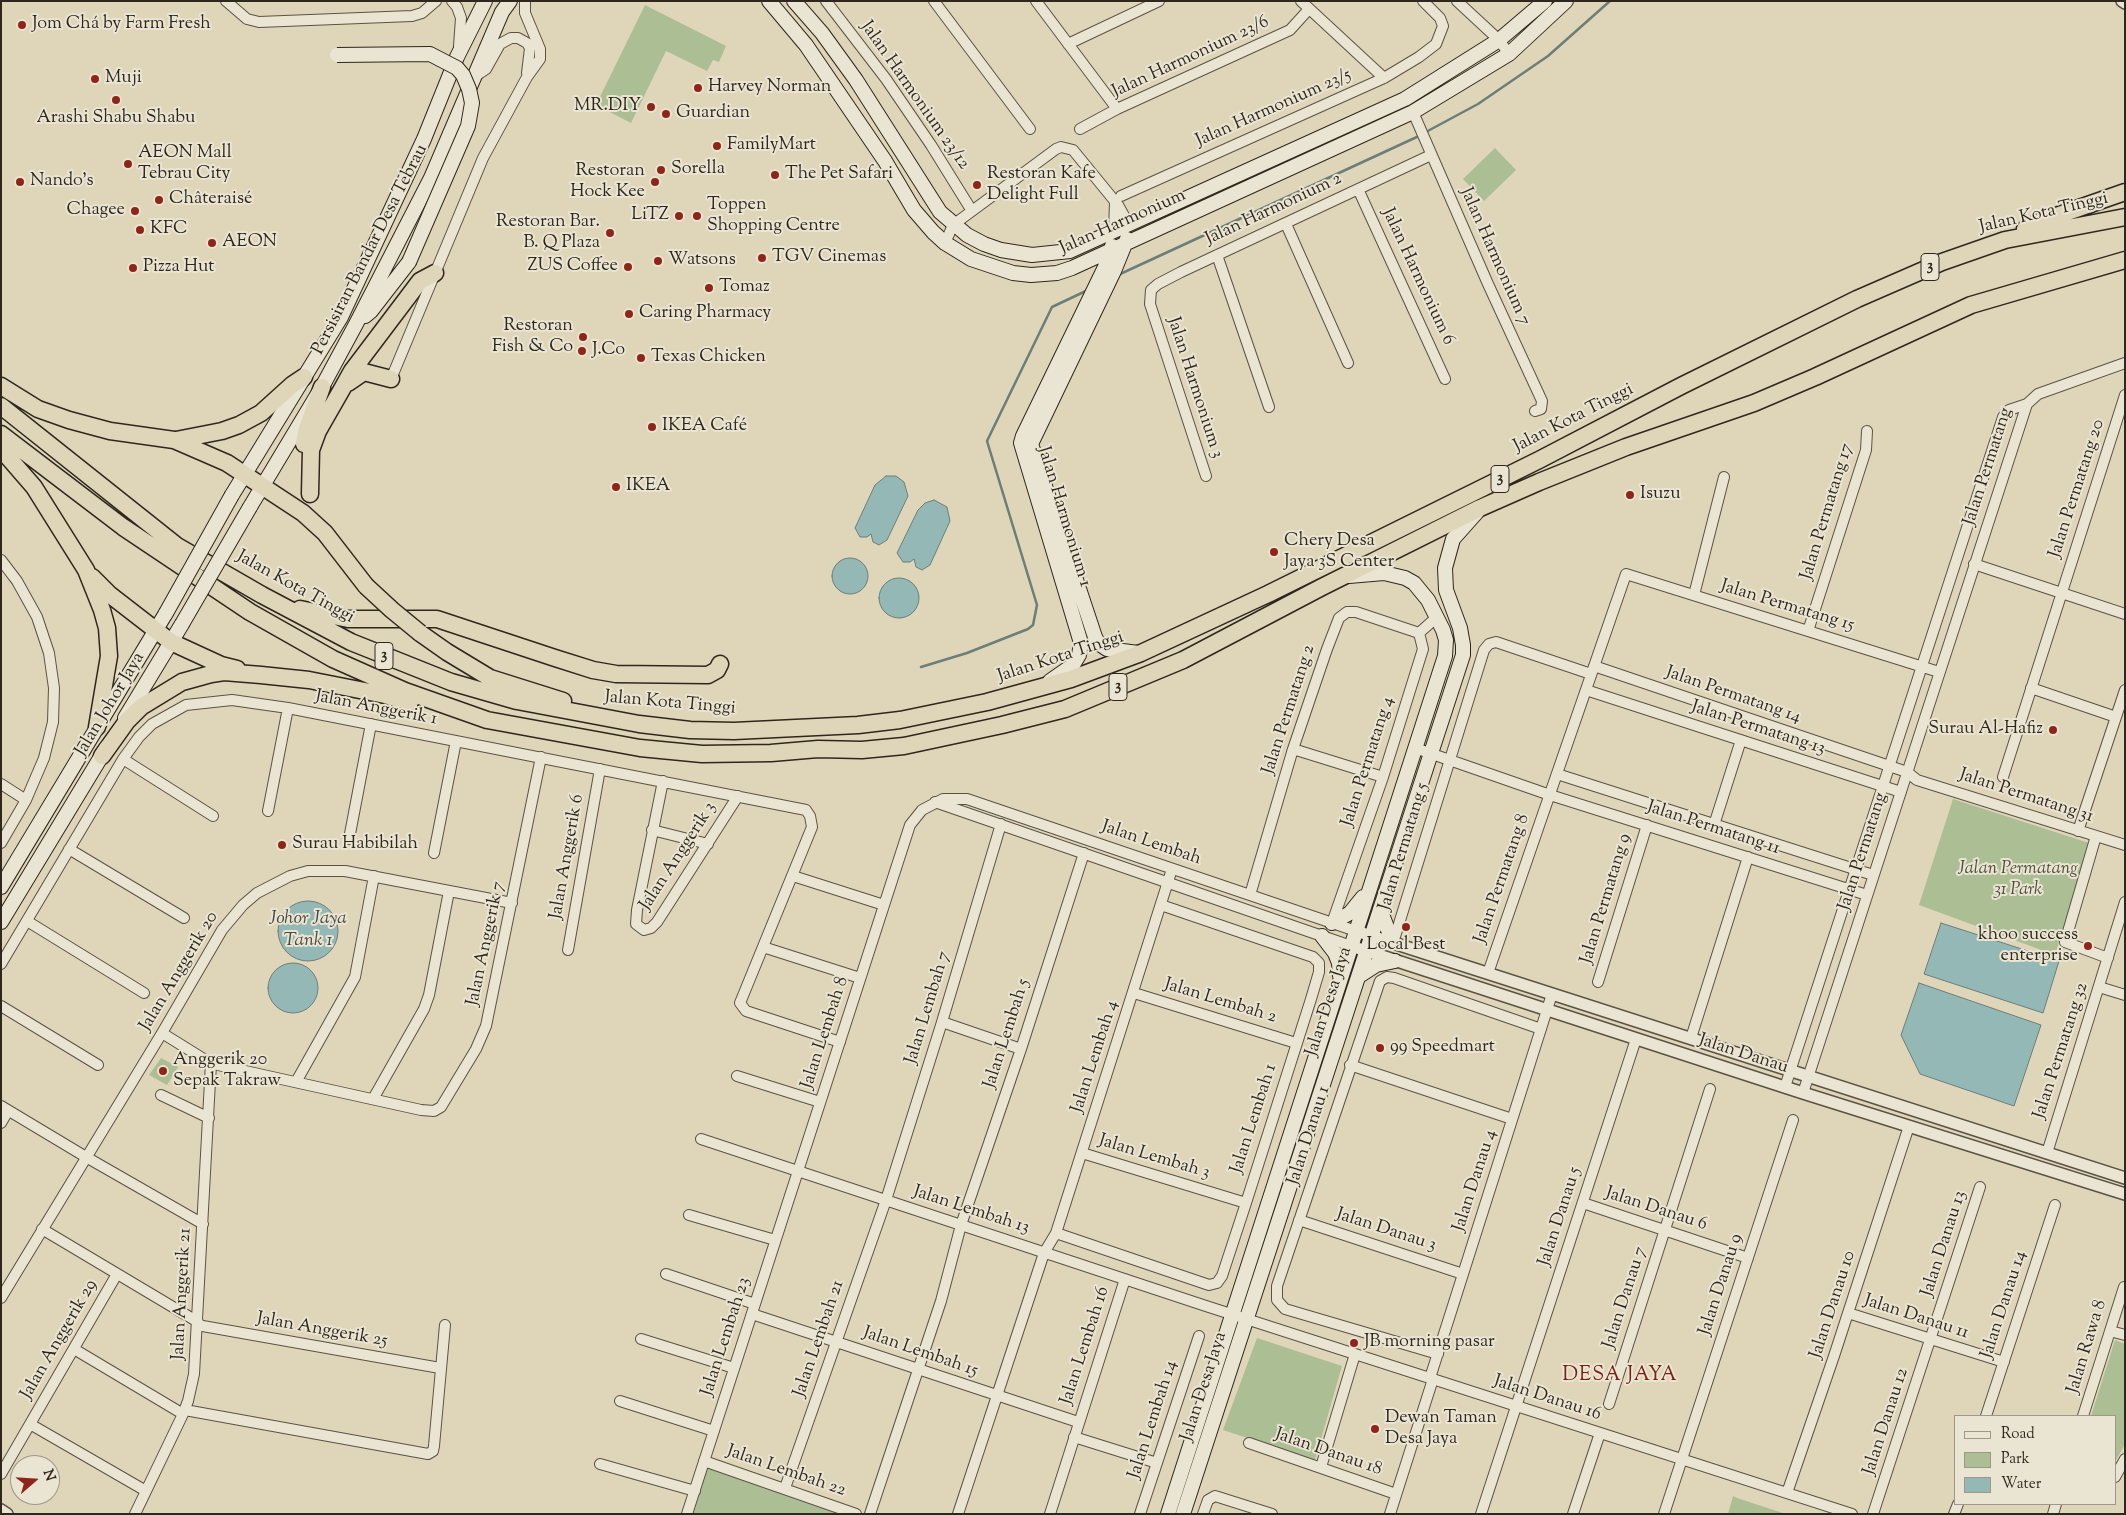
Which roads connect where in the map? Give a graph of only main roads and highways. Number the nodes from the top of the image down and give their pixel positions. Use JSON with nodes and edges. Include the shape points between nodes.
{"nodes":[{"id":1,"x":485,"y":1,"type":"edge"},
{"id":2,"x":510,"y":1,"type":"edge"},
{"id":3,"x":769,"y":1,"type":"edge"},
{"id":4,"x":1545,"y":1,"type":"edge"},
{"id":5,"x":1566,"y":1,"type":"edge"},
{"id":6,"x":798,"y":3,"type":"edge"},
{"id":7,"x":337,"y":55,"type":"dead end"},
{"id":8,"x":2125,"y":192,"type":"edge"},
{"id":9,"x":2125,"y":217,"type":"edge"},
{"id":10,"x":1129,"y":224,"type":"junction"},
{"id":11,"x":1114,"y":231,"type":"junction"},
{"id":12,"x":2005,"y":240,"type":"junction"},
{"id":13,"x":1127,"y":242,"type":"junction"},
{"id":14,"x":1112,"y":249,"type":"junction"},
{"id":15,"x":2125,"y":260,"type":"edge"},
{"id":16,"x":435,"y":273,"type":"road end"},
{"id":17,"x":1103,"y":283,"type":"junction"},
{"id":18,"x":356,"y":324,"type":"junction"},
{"id":19,"x":304,"y":378,"type":"junction"},
{"id":20,"x":391,"y":379,"type":"road end"},
{"id":21,"x":1,"y":386,"type":"edge"},
{"id":22,"x":322,"y":387,"type":"junction"},
{"id":23,"x":342,"y":389,"type":"junction"},
{"id":24,"x":1,"y":406,"type":"edge"},
{"id":25,"x":1,"y":434,"type":"edge"},
{"id":26,"x":174,"y":440,"type":"junction"},
{"id":27,"x":1,"y":449,"type":"edge"},
{"id":28,"x":245,"y":474,"type":"junction"},
{"id":29,"x":262,"y":485,"type":"junction"},
{"id":30,"x":310,"y":494,"type":"junction"},
{"id":31,"x":232,"y":495,"type":"joint"},
{"id":32,"x":250,"y":507,"type":"joint"},
{"id":33,"x":1480,"y":508,"type":"junction"},
{"id":34,"x":325,"y":533,"type":"junction"},
{"id":35,"x":86,"y":570,"type":"junction"},
{"id":36,"x":1341,"y":578,"type":"junction"},
{"id":37,"x":283,"y":606,"type":"junction"},
{"id":38,"x":155,"y":630,"type":"junction"},
{"id":39,"x":171,"y":642,"type":"junction"},
{"id":40,"x":1141,"y":653,"type":"junction"},
{"id":41,"x":720,"y":664,"type":"dead end"},
{"id":42,"x":260,"y":675,"type":"junction"},
{"id":43,"x":1034,"y":690,"type":"junction"},
{"id":44,"x":487,"y":720,"type":"junction"},
{"id":45,"x":609,"y":720,"type":"junction"},
{"id":46,"x":97,"y":727,"type":"junction"},
{"id":47,"x":102,"y":756,"type":"junction"},
{"id":48,"x":1,"y":887,"type":"edge"},
{"id":49,"x":1369,"y":889,"type":"junction"},
{"id":50,"x":1380,"y":909,"type":"junction"},
{"id":51,"x":1,"y":922,"type":"edge"},
{"id":52,"x":1332,"y":923,"type":"road end"},
{"id":53,"x":1322,"y":936,"type":"road end"},
{"id":54,"x":1392,"y":943,"type":"road end"},
{"id":55,"x":1396,"y":961,"type":"road end"},
{"id":56,"x":1359,"y":976,"type":"junction"},
{"id":57,"x":1340,"y":979,"type":"junction"},
{"id":58,"x":1168,"y":1514,"type":"edge"},
{"id":59,"x":1183,"y":1514,"type":"edge"}],
"edges":[{"from":1,"to":19,"type":"main road","name":"Persisiran Bandar Desa Tebrau","via":[[356,286]]},
{"from":2,"to":18,"type":"main road","name":"Persisiran Bandar Desa Tebrau","via":[[502,12],[431,178]]},
{"from":3,"to":14,"type":"main road","name":"Jalan Harmonium","via":[[806,45],[886,161],[914,210],[945,243],[972,259],[1013,273],[1031,275],[1058,273]]},
{"from":4,"to":10,"type":"main road","name":"Jalan Harmonium","via":[[1499,40],[1405,99]]},
{"from":5,"to":13,"type":"main road","name":"Jalan Harmonium","via":[[1509,54],[1413,112]]},
{"from":6,"to":11,"type":"main road","name":"Jalan Harmonium","via":[[856,80],[934,205],[953,225],[993,247],[1032,255],[1070,251]]},
{"from":7,"to":18,"type":"main road","bridge":true,"via":[[430,54],[457,68],[470,89],[472,103],[468,126],[409,262],[372,311]]},
{"from":8,"to":12,"type":"highway","via":[[2039,222]]},
{"from":9,"to":12,"type":"highway","name":"Jalan Kota Tinggi","number":"3"},
{"from":10,"to":11,"type":"main road","name":"Jalan Harmonium"},
{"from":10,"to":13,"type":"main road","name":"Jalan Harmonium 1"},
{"from":11,"to":14,"type":"main road","name":"Jalan Harmonium 1"},
{"from":12,"to":40,"type":"highway","name":"Jalan Kota Tinggi","number":"3","via":[[1942,262],[1857,299],[1522,469]]},
{"from":13,"to":14,"type":"main road","name":"Jalan Harmonium"},
{"from":13,"to":17,"type":"main road","name":"Jalan Harmonium 1","via":[[1114,272]]},
{"from":14,"to":17,"type":"main road","name":"Jalan Harmonium 1"},
{"from":15,"to":33,"type":"highway","number":"3","via":[[1971,306],[1754,403],[1626,447]]},
{"from":16,"to":23,"type":"highway","via":[[420,281]]},
{"from":17,"to":40,"type":"main road","name":"Jalan Harmonium 1","via":[[1031,444],[1098,643],[1107,650]]},
{"from":17,"to":43,"type":"main road","name":"Jalan Harmonium 1","via":[[1092,294],[1022,436],[1021,443],[1081,643],[1073,665]]},
{"from":18,"to":22,"type":"main road","name":"Persisiran Bandar Desa Tebrau"},
{"from":19,"to":26,"type":"highway","via":[[261,413],[240,425],[222,432]]},
{"from":19,"to":28,"type":"main road","name":"Persisiran Bandar Desa Tebrau"},
{"from":20,"to":23,"type":"highway","via":[[364,372]]},
{"from":21,"to":26,"type":"highway","via":[[38,409],[91,427]]},
{"from":22,"to":29,"type":"main road","name":"Persisiran Bandar Desa Tebrau"},
{"from":22,"to":30,"type":"highway","via":[[304,447],[304,468]]},
{"from":23,"to":30,"type":"highway","via":[[318,431],[312,450]]},
{"from":24,"to":37,"type":"highway","name":"Jalan Kota Tinggi","number":"3","via":[[177,546]]},
{"from":25,"to":44,"type":"highway","number":"3","via":[[123,527],[250,612],[333,659],[405,691]]},
{"from":26,"to":28,"type":"highway","via":[[214,456]]},
{"from":27,"to":35,"type":"highway","via":[[34,487]]},
{"from":28,"to":29,"type":"highway"},
{"from":28,"to":31,"type":"main road","name":"Persisiran Bandar Desa Tebrau"},
{"from":29,"to":32,"type":"main road","name":"Persisiran Bandar Desa Tebrau"},
{"from":29,"to":34,"type":"highway","via":[[294,504]]},
{"from":30,"to":34,"type":"highway"},
{"from":31,"to":38,"type":"main road","name":"Jalan Johor Jaya","bridge":true},
{"from":32,"to":39,"type":"main road","name":"Jalan Johor Jaya","bridge":true},
{"from":33,"to":36,"type":"highway","number":"3"},
{"from":33,"to":50,"type":"main road","name":"Jalan Desa Jaya","via":[[1453,539],[1447,557],[1446,590],[1460,628],[1463,655]]},
{"from":34,"to":45,"type":"highway","bridge":true,"via":[[366,586],[446,652],[490,678],[582,707]]},
{"from":35,"to":38,"type":"highway","via":[[109,594]]},
{"from":35,"to":46,"type":"highway","via":[[102,610],[109,644]]},
{"from":36,"to":44,"type":"highway","number":"3","via":[[1183,660],[1065,709],[904,746],[702,754],[640,748]]},
{"from":36,"to":49,"type":"main road","name":"Jalan Desa Jaya","via":[[1384,573],[1405,578],[1421,590],[1446,640],[1445,656]]},
{"from":37,"to":41,"type":"highway","via":[[348,619],[437,619],[593,670],[616,674],[708,675]]},
{"from":37,"to":45,"type":"highway","name":"Jalan Kota Tinggi","number":"3","via":[[351,642],[451,682],[517,701]]},
{"from":38,"to":39,"type":"highway"},
{"from":38,"to":46,"type":"main road","name":"Jalan Johor Jaya"},
{"from":39,"to":42,"type":"highway","via":[[221,665]]},
{"from":39,"to":47,"type":"main road","name":"Jalan Johor Jaya"},
{"from":40,"to":43,"type":"highway","name":"Jalan Kota Tinggi","number":"3"},
{"from":42,"to":44,"type":"highway","via":[[309,680],[385,695],[443,712]]},
{"from":42,"to":47,"type":"highway","via":[[224,672],[182,682],[141,707]]},
{"from":43,"to":45,"type":"highway","name":"Jalan Kota Tinggi","number":"3","via":[[900,720],[818,728],[690,730]]},
{"from":46,"to":48,"type":"main road","name":"Jalan Johor Jaya"},
{"from":47,"to":51,"type":"main road","name":"Jalan Johor Jaya"},
{"from":49,"to":52,"type":"main road","via":[[1350,913]]},
{"from":49,"to":57,"type":"main road","name":"Jalan Desa Jaya"},
{"from":50,"to":54,"type":"main road"},
{"from":50,"to":56,"type":"main road","name":"Jalan Desa Jaya"},
{"from":53,"to":57,"type":"main road","via":[[1335,953]]},
{"from":55,"to":56,"type":"main road","via":[[1376,965]]},
{"from":56,"to":59,"type":"main road","name":"Jalan Desa Jaya"},
{"from":57,"to":58,"type":"main road","name":"Jalan Desa Jaya"}]}
